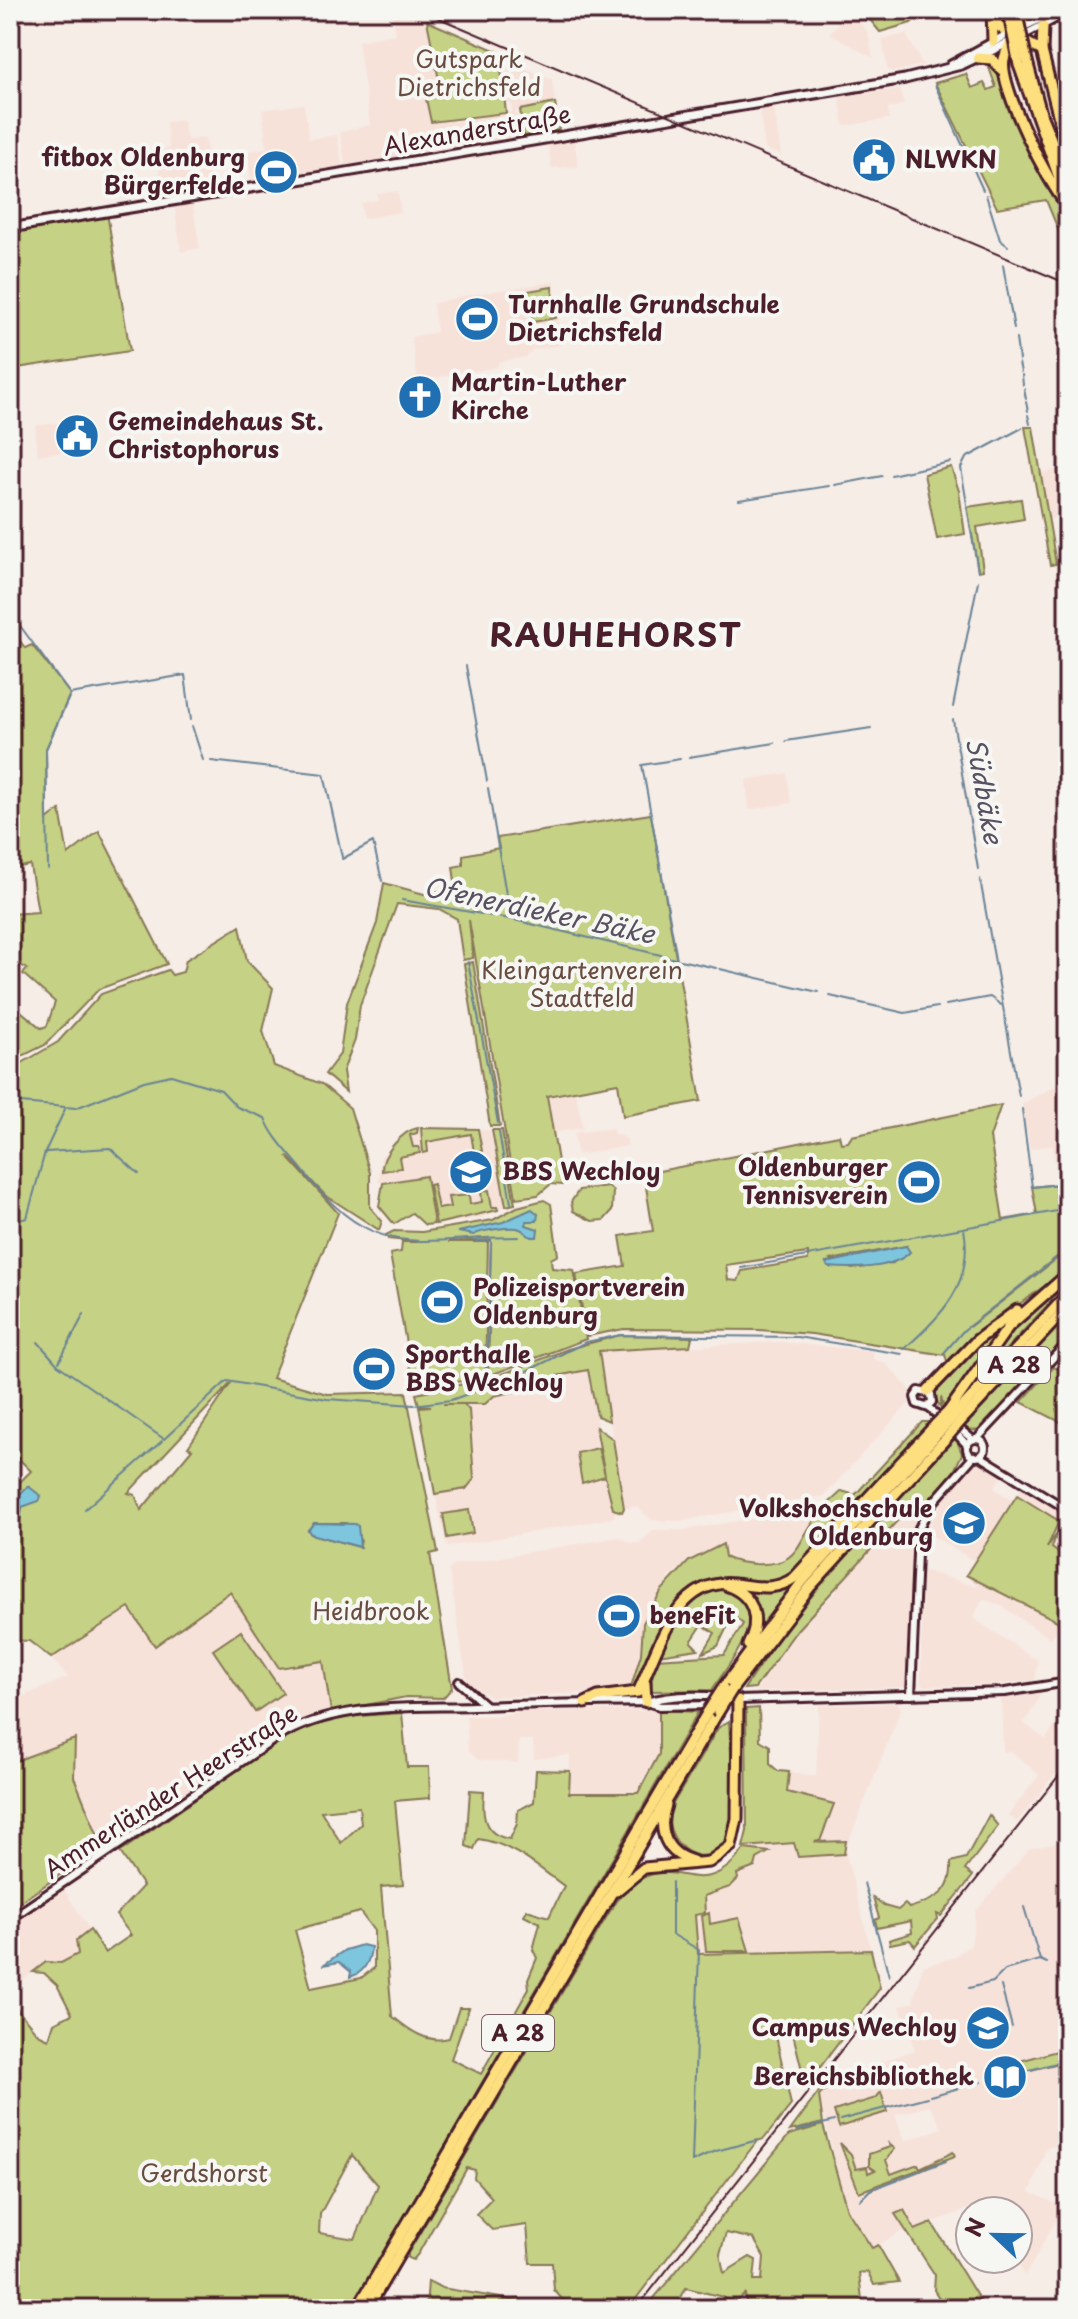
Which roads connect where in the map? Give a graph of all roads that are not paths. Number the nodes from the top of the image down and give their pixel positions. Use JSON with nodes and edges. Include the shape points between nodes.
{"nodes":[{"id":1,"x":1008,"y":10,"type":"edge"},
{"id":2,"x":1016,"y":10,"type":"edge"},
{"id":3,"x":1032,"y":10,"type":"edge"},
{"id":4,"x":1059,"y":10,"type":"edge"},
{"id":5,"x":1068,"y":12,"type":"edge"},
{"id":6,"x":993,"y":15,"type":"edge"},
{"id":7,"x":1044,"y":22,"type":"junction"},
{"id":8,"x":1018,"y":34,"type":"junction"},
{"id":9,"x":993,"y":41,"type":"junction"},
{"id":10,"x":1042,"y":51,"type":"junction"},
{"id":11,"x":978,"y":58,"type":"junction"},
{"id":12,"x":1023,"y":63,"type":"junction"},
{"id":13,"x":950,"y":66,"type":"junction"},
{"id":14,"x":1002,"y":70,"type":"junction"},
{"id":15,"x":1068,"y":154,"type":"edge"},
{"id":16,"x":1068,"y":180,"type":"edge"},
{"id":17,"x":1068,"y":203,"type":"edge"},
{"id":18,"x":10,"y":228,"type":"edge"},
{"id":19,"x":1068,"y":1274,"type":"edge"},
{"id":20,"x":1068,"y":1294,"type":"edge"},
{"id":21,"x":1031,"y":1303,"type":"junction"},
{"id":22,"x":1068,"y":1307,"type":"edge"},
{"id":23,"x":1068,"y":1342,"type":"edge"},
{"id":24,"x":928,"y":1391,"type":"junction"},
{"id":25,"x":929,"y":1404,"type":"junction"},
{"id":26,"x":954,"y":1417,"type":"junction"},
{"id":27,"x":942,"y":1429,"type":"junction"},
{"id":28,"x":976,"y":1447,"type":"junction"},
{"id":29,"x":1068,"y":1515,"type":"edge"},
{"id":30,"x":725,"y":1584,"type":"junction"},
{"id":31,"x":743,"y":1660,"type":"junction"},
{"id":32,"x":644,"y":1676,"type":"junction"},
{"id":33,"x":459,"y":1682,"type":"dead end"},
{"id":34,"x":1068,"y":1682,"type":"edge"},
{"id":35,"x":728,"y":1688,"type":"junction"},
{"id":36,"x":911,"y":1695,"type":"junction"},
{"id":37,"x":738,"y":1700,"type":"junction"},
{"id":38,"x":646,"y":1702,"type":"junction"},
{"id":39,"x":585,"y":1703,"type":"junction"},
{"id":40,"x":485,"y":1705,"type":"junction"},
{"id":41,"x":712,"y":1713,"type":"junction"},
{"id":42,"x":673,"y":1786,"type":"junction"},
{"id":43,"x":709,"y":1862,"type":"junction"},
{"id":44,"x":605,"y":1903,"type":"junction"},
{"id":45,"x":10,"y":1919,"type":"edge"},
{"id":46,"x":395,"y":2251,"type":"junction"},
{"id":47,"x":388,"y":2264,"type":"junction"},
{"id":48,"x":357,"y":2309,"type":"edge"},
{"id":49,"x":367,"y":2309,"type":"edge"}],
"edges":[{"from":1,"to":12,"type":"highway","bridge":true},
{"from":2,"to":12,"type":"highway","bridge":true},
{"from":3,"to":7,"type":"highway"},
{"from":3,"to":8,"type":"highway"},
{"from":4,"to":7,"type":"street","name":"Alexanderstraße"},
{"from":5,"to":7,"type":"street","name":"Alexanderstraße"},
{"from":6,"to":8,"type":"highway"},
{"from":6,"to":9,"type":"highway"},
{"from":7,"to":8,"type":"street","name":"Alexanderstraße"},
{"from":7,"to":10,"type":"highway"},
{"from":8,"to":9,"type":"main road","name":"Alexanderstraße"},
{"from":8,"to":10,"type":"highway"},
{"from":8,"to":11,"type":"main road","name":"Alexanderstraße"},
{"from":8,"to":14,"type":"highway"},
{"from":9,"to":13,"type":"main road","name":"Alexanderstraße"},
{"from":10,"to":15,"type":"highway"},
{"from":11,"to":13,"type":"main road","name":"Alexanderstraße"},
{"from":11,"to":14,"type":"highway","via":[[992,59]]},
{"from":12,"to":16,"type":"highway"},
{"from":12,"to":17,"type":"highway","via":[[1046,149]]},
{"from":13,"to":18,"type":"main road","name":"Alexanderstraße","via":[[884,82]]},
{"from":14,"to":17,"type":"highway","via":[[1022,126]]},
{"from":19,"to":21,"type":"highway"},
{"from":20,"to":26,"type":"highway","number":"A 28"},
{"from":21,"to":24,"type":"highway","via":[[983,1335]]},
{"from":21,"to":26,"type":"highway","via":[[994,1344]]},
{"from":22,"to":26,"type":"highway","number":"A 28"},
{"from":23,"to":28,"type":"street"},
{"from":24,"to":25,"type":"street"},
{"from":24,"to":25,"type":"street","via":[[915,1397],[918,1406]]},
{"from":25,"to":28,"type":"street"},
{"from":26,"to":27,"type":"highway","number":"A 28","bridge":true},
{"from":27,"to":30,"type":"highway","via":[[794,1578],[770,1588]]},
{"from":27,"to":31,"type":"highway","number":"A 28","via":[[802,1582]]},
{"from":27,"to":35,"type":"highway","number":"A 28"},
{"from":28,"to":29,"type":"street"},
{"from":28,"to":36,"type":"street","via":[[926,1512],[918,1533]]},
{"from":30,"to":31,"type":"highway","via":[[743,1594],[754,1611],[754,1631]]},
{"from":30,"to":32,"type":"highway","via":[[707,1585],[689,1597],[657,1645]]},
{"from":31,"to":35,"type":"highway","number":"A 28"},
{"from":32,"to":38,"type":"highway"},
{"from":32,"to":39,"type":"highway","via":[[635,1695]]},
{"from":33,"to":40,"type":"street"},
{"from":34,"to":36,"type":"street","name":"Ammerländer Heerstraße","via":[[1005,1692]]},
{"from":35,"to":41,"type":"highway","number":"A 28","bridge":true},
{"from":36,"to":37,"type":"street","name":"Ammerländer Heerstraße"},
{"from":37,"to":38,"type":"street","name":"Ammerländer Heerstraße"},
{"from":37,"to":43,"type":"highway","via":[[736,1828],[731,1846]]},
{"from":38,"to":39,"type":"street","name":"Ammerländer Heerstraße"},
{"from":39,"to":40,"type":"street","name":"Ammerländer Heerstraße"},
{"from":40,"to":45,"type":"street","name":"Ammerländer Heerstraße","via":[[353,1711],[296,1727]]},
{"from":41,"to":42,"type":"highway","number":"A 28"},
{"from":41,"to":46,"type":"highway","number":"A 28"},
{"from":42,"to":43,"type":"highway","via":[[662,1823],[665,1841],[685,1859]]},
{"from":42,"to":44,"type":"highway","number":"A 28"},
{"from":43,"to":44,"type":"highway","via":[[644,1868]]},
{"from":44,"to":46,"type":"highway","number":"A 28"},
{"from":46,"to":47,"type":"highway","number":"A 28"},
{"from":47,"to":48,"type":"highway","number":"A 28"},
{"from":47,"to":49,"type":"highway","number":"A 28"}]}
